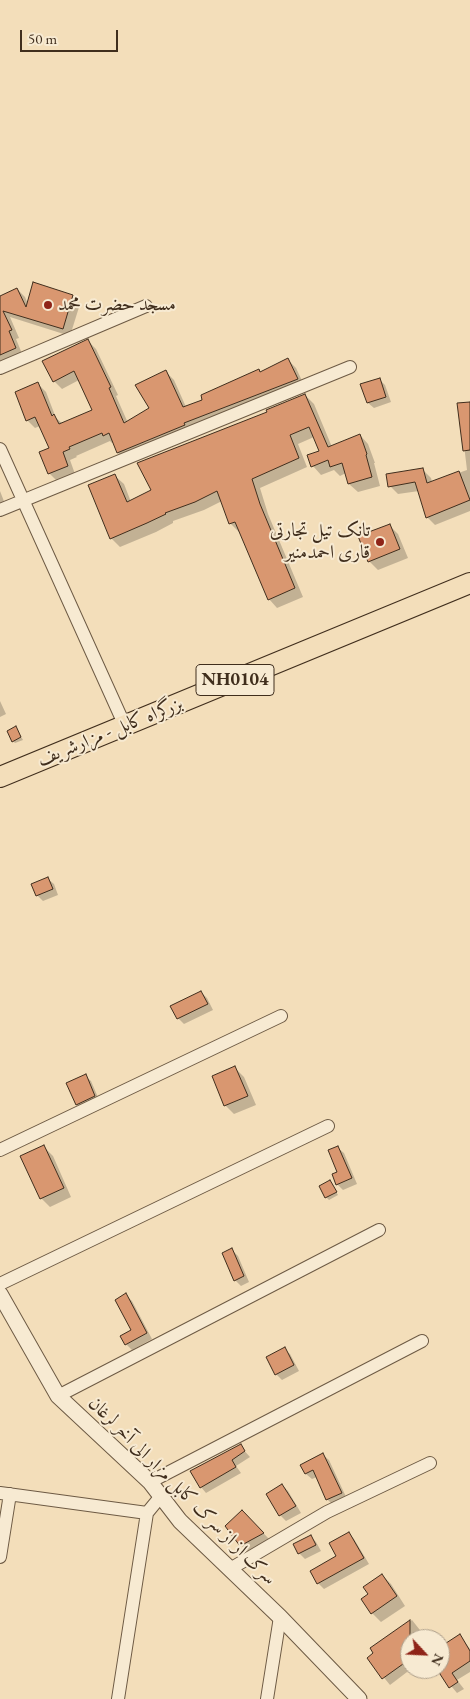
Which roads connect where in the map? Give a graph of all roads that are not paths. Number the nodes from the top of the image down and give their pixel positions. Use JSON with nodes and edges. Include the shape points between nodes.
{"nodes":[{"id":1,"x":146,"y":306,"type":"dead end"},
{"id":2,"x":350,"y":367,"type":"dead end"},
{"id":3,"x":0,"y":368,"type":"edge"},
{"id":4,"x":0,"y":449,"type":"edge"},
{"id":5,"x":24,"y":501,"type":"junction"},
{"id":6,"x":0,"y":510,"type":"edge"},
{"id":7,"x":470,"y":583,"type":"edge"},
{"id":8,"x":125,"y":726,"type":"junction"},
{"id":9,"x":0,"y":777,"type":"edge"},
{"id":10,"x":280,"y":1016,"type":"dead end"},
{"id":11,"x":328,"y":1126,"type":"dead end"},
{"id":12,"x":0,"y":1150,"type":"edge"},
{"id":13,"x":379,"y":1230,"type":"dead end"},
{"id":14,"x":0,"y":1284,"type":"edge"},
{"id":15,"x":0,"y":1294,"type":"edge"},
{"id":16,"x":422,"y":1341,"type":"dead end"},
{"id":17,"x":58,"y":1396,"type":"junction"},
{"id":18,"x":430,"y":1463,"type":"dead end"},
{"id":19,"x":150,"y":1482,"type":"junction"},
{"id":20,"x":5,"y":1494,"type":"edge"},
{"id":21,"x":160,"y":1496,"type":"junction"},
{"id":22,"x":147,"y":1513,"type":"junction"},
{"id":23,"x":0,"y":1557,"type":"edge"},
{"id":24,"x":230,"y":1569,"type":"junction"},
{"id":25,"x":280,"y":1617,"type":"junction"},
{"id":26,"x":118,"y":1699,"type":"edge"},
{"id":27,"x":267,"y":1699,"type":"edge"},
{"id":28,"x":358,"y":1699,"type":"edge"}],
"edges":[{"from":1,"to":3,"type":"street"},
{"from":2,"to":5,"type":"street"},
{"from":4,"to":5,"type":"street"},
{"from":5,"to":6,"type":"street"},
{"from":5,"to":8,"type":"street"},
{"from":7,"to":8,"type":"highway","name":"بزرگراه کابل - مزارشریف","number":"NH0104"},
{"from":8,"to":9,"type":"highway","name":"بزرگراه کابل - مزارشریف","number":"NH0104"},
{"from":10,"to":12,"type":"street"},
{"from":11,"to":14,"type":"street"},
{"from":13,"to":17,"type":"street"},
{"from":15,"to":17,"type":"street","name":"سرک از از سرک کابل مزار الی آخر لرغان"},
{"from":16,"to":19,"type":"street"},
{"from":17,"to":19,"type":"street","name":"سرک از از سرک کابل مزار الی آخر لرغان"},
{"from":18,"to":24,"type":"street","via":[[327,1512]]},
{"from":19,"to":21,"type":"street","name":"سرک از از سرک کابل مزار الی آخر لرغان"},
{"from":20,"to":22,"type":"street"},
{"from":20,"to":23,"type":"street"},
{"from":21,"to":22,"type":"street"},
{"from":21,"to":24,"type":"street","name":"سرک از از سرک کابل مزار الی آخر لرغان","via":[[180,1521]]},
{"from":22,"to":26,"type":"street"},
{"from":24,"to":25,"type":"street","name":"سرک از از سرک کابل مزار الی آخر لرغان"},
{"from":25,"to":27,"type":"street"},
{"from":25,"to":28,"type":"street","name":"سرک از از سرک کابل مزار الی آخر لرغان"}]}
